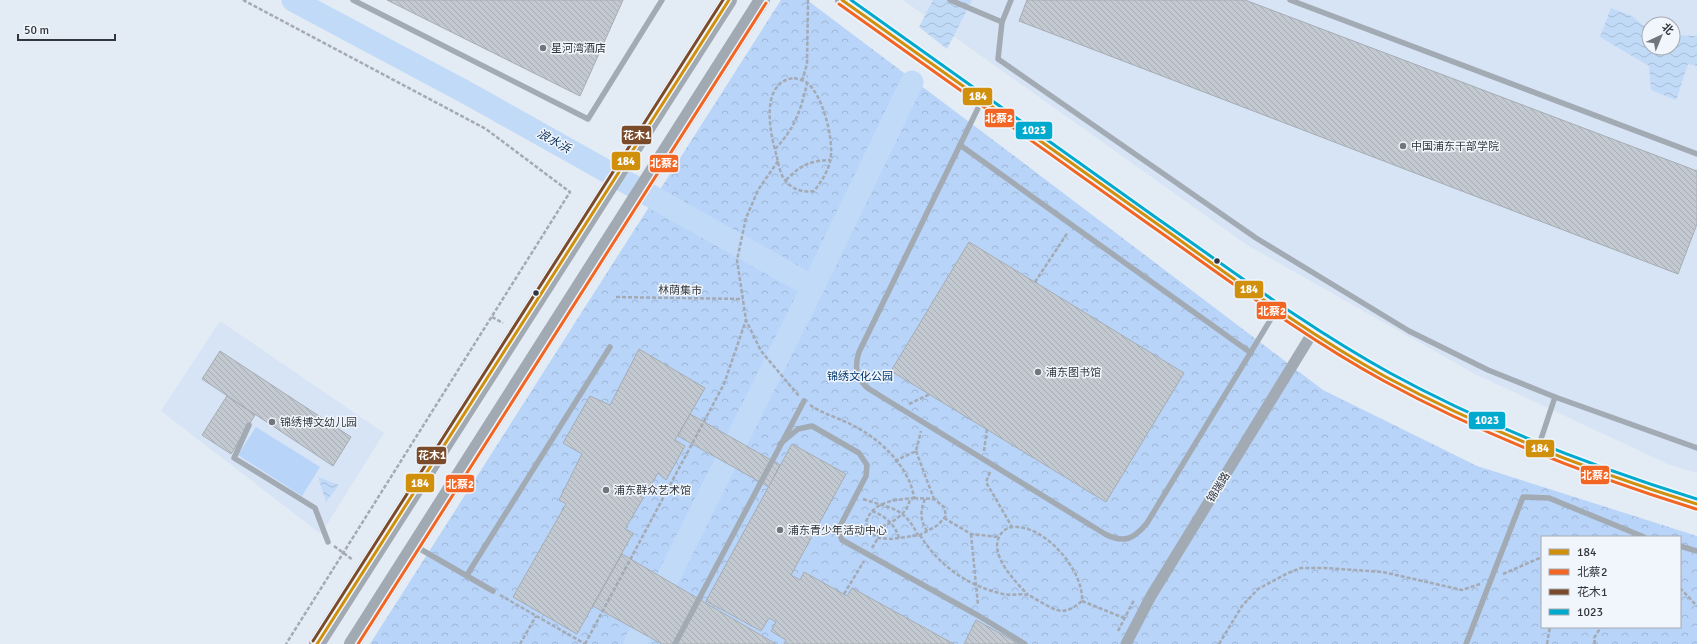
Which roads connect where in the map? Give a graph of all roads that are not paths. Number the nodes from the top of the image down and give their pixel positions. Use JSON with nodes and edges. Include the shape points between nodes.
{"nodes":[{"id":1,"x":353,"y":0,"type":"edge"},
{"id":2,"x":662,"y":0,"type":"edge"},
{"id":3,"x":729,"y":0,"type":"edge"},
{"id":4,"x":762,"y":0,"type":"edge"},
{"id":5,"x":842,"y":0,"type":"edge"},
{"id":6,"x":950,"y":0,"type":"edge"},
{"id":7,"x":1011,"y":0,"type":"edge"},
{"id":8,"x":1290,"y":0,"type":"edge"},
{"id":9,"x":1002,"y":22,"type":"junction"},
{"id":10,"x":982,"y":100,"type":"junction"},
{"id":11,"x":960,"y":145,"type":"junction"},
{"id":12,"x":1697,"y":154,"type":"edge"},
{"id":13,"x":1277,"y":309,"type":"junction"},
{"id":14,"x":1313,"y":332,"type":"junction"},
{"id":15,"x":610,"y":347,"type":"dead end"},
{"id":16,"x":1251,"y":353,"type":"junction"},
{"id":17,"x":1555,"y":397,"type":"junction"},
{"id":18,"x":804,"y":401,"type":"road end"},
{"id":19,"x":249,"y":425,"type":"dead end"},
{"id":20,"x":780,"y":444,"type":"junction"},
{"id":21,"x":1538,"y":448,"type":"junction"},
{"id":22,"x":1697,"y":448,"type":"edge"},
{"id":23,"x":1697,"y":504,"type":"edge"},
{"id":24,"x":1642,"y":536,"type":"edge"},
{"id":25,"x":328,"y":542,"type":"dead end"},
{"id":26,"x":415,"y":546,"type":"junction"},
{"id":27,"x":1681,"y":546,"type":"edge"},
{"id":28,"x":1697,"y":551,"type":"edge"},
{"id":29,"x":467,"y":575,"type":"junction"},
{"id":30,"x":493,"y":591,"type":"road end"},
{"id":31,"x":317,"y":644,"type":"edge"},
{"id":32,"x":352,"y":644,"type":"edge"},
{"id":33,"x":674,"y":644,"type":"edge"},
{"id":34,"x":1025,"y":644,"type":"edge"},
{"id":35,"x":1126,"y":644,"type":"edge"},
{"id":36,"x":1466,"y":644,"type":"edge"}],
"edges":[{"from":1,"to":2,"type":"lane","via":[[588,119]]},
{"from":3,"to":31,"type":"main road"},
{"from":4,"to":26,"type":"main road"},
{"from":5,"to":10,"type":"street"},
{"from":6,"to":9,"type":"lane"},
{"from":7,"to":9,"type":"lane"},
{"from":8,"to":12,"type":"lane"},
{"from":9,"to":17,"type":"lane","via":[[998,59],[1256,238],[1409,331],[1488,370]]},
{"from":10,"to":11,"type":"lane"},
{"from":10,"to":13,"type":"street"},
{"from":11,"to":16,"type":"lane"},
{"from":11,"to":16,"type":"lane","via":[[857,358],[856,372],[864,386],[1105,534],[1120,540],[1138,533],[1147,523]]},
{"from":13,"to":14,"type":"street"},
{"from":13,"to":16,"type":"lane"},
{"from":14,"to":21,"type":"street","via":[[1401,384]]},
{"from":14,"to":35,"type":"street","name":"锦瑞路","via":[[1151,596]]},
{"from":15,"to":29,"type":"lane"},
{"from":17,"to":21,"type":"lane"},
{"from":17,"to":22,"type":"lane"},
{"from":18,"to":20,"type":"lane"},
{"from":19,"to":25,"type":"lane","via":[[234,458],[316,508]]},
{"from":20,"to":33,"type":"lane"},
{"from":20,"to":34,"type":"lane","via":[[798,429],[812,426],[859,453],[867,465],[866,476],[838,530],[842,540]]},
{"from":21,"to":23,"type":"street","via":[[1624,481]]},
{"from":24,"to":36,"type":"lane","via":[[1549,498],[1523,497]]},
{"from":26,"to":29,"type":"lane"},
{"from":26,"to":32,"type":"main road"},
{"from":27,"to":28,"type":"lane"},
{"from":29,"to":30,"type":"lane"}]}
